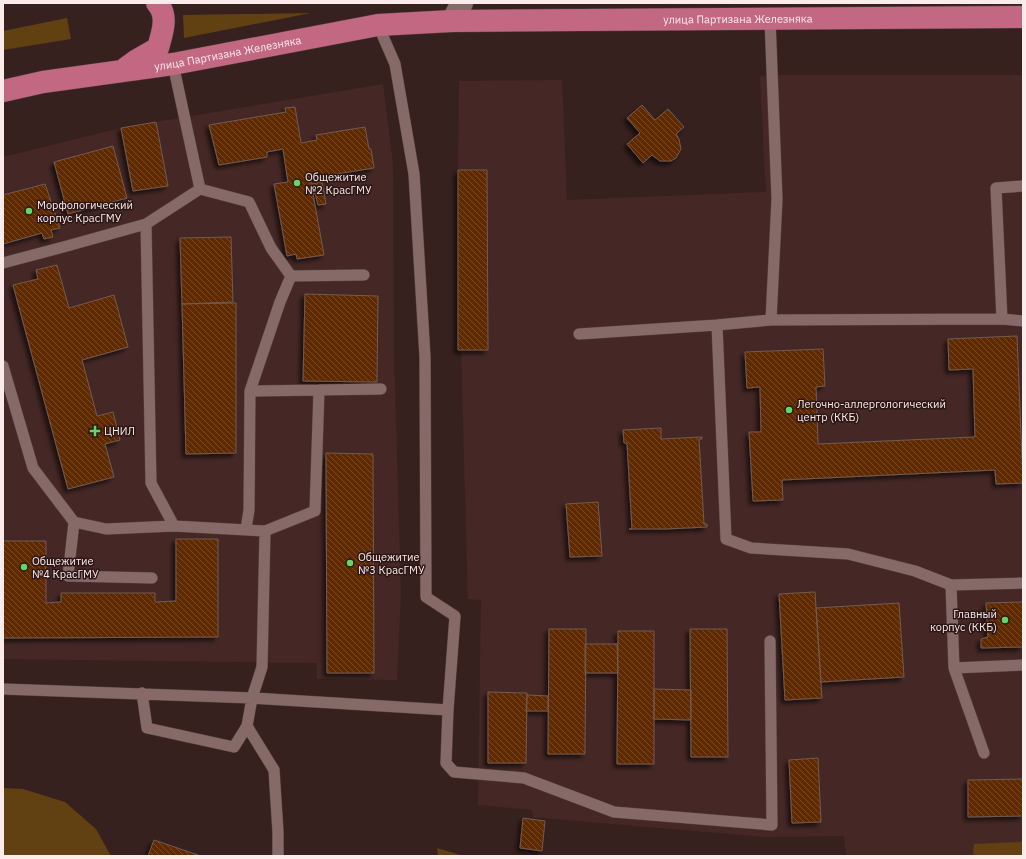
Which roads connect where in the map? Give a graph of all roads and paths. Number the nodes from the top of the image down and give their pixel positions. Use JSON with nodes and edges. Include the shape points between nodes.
{"nodes":[{"id":1,"x":157,"y":3,"type":"edge"},
{"id":2,"x":457,"y":12,"type":"edge"},
{"id":3,"x":1023,"y":17,"type":"edge"},
{"id":4,"x":770,"y":19,"type":"junction"},
{"id":5,"x":378,"y":25,"type":"junction"},
{"id":6,"x":174,"y":64,"type":"junction"},
{"id":7,"x":122,"y":71,"type":"junction"},
{"id":8,"x":3,"y":91,"type":"edge"},
{"id":9,"x":1023,"y":186,"type":"edge"},
{"id":10,"x":200,"y":189,"type":"junction"},
{"id":11,"x":146,"y":224,"type":"junction"},
{"id":12,"x":3,"y":263,"type":"edge"},
{"id":13,"x":364,"y":275,"type":"dead end"},
{"id":14,"x":291,"y":276,"type":"junction"},
{"id":15,"x":1002,"y":319,"type":"junction"},
{"id":16,"x":771,"y":320,"type":"junction"},
{"id":17,"x":1023,"y":321,"type":"edge"},
{"id":18,"x":717,"y":325,"type":"junction"},
{"id":19,"x":579,"y":334,"type":"dead end"},
{"id":20,"x":3,"y":366,"type":"edge"},
{"id":21,"x":381,"y":389,"type":"dead end"},
{"id":22,"x":319,"y":390,"type":"junction"},
{"id":23,"x":250,"y":391,"type":"junction"},
{"id":24,"x":74,"y":522,"type":"junction"},
{"id":25,"x":174,"y":526,"type":"junction"},
{"id":26,"x":246,"y":529,"type":"junction"},
{"id":27,"x":265,"y":531,"type":"junction"},
{"id":28,"x":152,"y":578,"type":"dead end"},
{"id":29,"x":1023,"y":582,"type":"edge"},
{"id":30,"x":951,"y":585,"type":"junction"},
{"id":31,"x":770,"y":641,"type":"dead end"},
{"id":32,"x":1023,"y":665,"type":"edge"},
{"id":33,"x":954,"y":668,"type":"junction"},
{"id":34,"x":3,"y":689,"type":"edge"},
{"id":35,"x":142,"y":693,"type":"junction"},
{"id":36,"x":252,"y":698,"type":"junction"},
{"id":37,"x":448,"y":710,"type":"junction"},
{"id":38,"x":247,"y":726,"type":"junction"},
{"id":39,"x":984,"y":753,"type":"dead end"},
{"id":40,"x":278,"y":856,"type":"edge"}],
"edges":[{"from":1,"to":7,"type":"main road","via":[[165,20],[158,48]]},
{"from":2,"to":4,"type":"main road","name":"улица Партизана Железняка"},
{"from":2,"to":5,"type":"main road","name":"улица Партизана Железняка"},
{"from":3,"to":4,"type":"main road","name":"улица Партизана Железняка"},
{"from":4,"to":16,"type":"lane","via":[[777,199]]},
{"from":5,"to":6,"type":"main road","name":"улица Партизана Железняка"},
{"from":5,"to":37,"type":"lane","via":[[395,64],[415,182],[425,357],[426,597],[454,616]]},
{"from":6,"to":7,"type":"main road","name":"улица Партизана Железняка"},
{"from":6,"to":10,"type":"lane"},
{"from":7,"to":8,"type":"main road","name":"улица Партизана Железняка","via":[[43,82]]},
{"from":9,"to":15,"type":"lane","via":[[996,188]]},
{"from":10,"to":11,"type":"lane"},
{"from":10,"to":14,"type":"lane","via":[[249,202],[271,248]]},
{"from":11,"to":12,"type":"lane"},
{"from":11,"to":25,"type":"lane","via":[[151,483]]},
{"from":13,"to":14,"type":"lane"},
{"from":14,"to":23,"type":"lane"},
{"from":15,"to":16,"type":"lane"},
{"from":15,"to":17,"type":"lane"},
{"from":16,"to":18,"type":"lane"},
{"from":18,"to":19,"type":"lane"},
{"from":18,"to":30,"type":"lane","via":[[726,539],[751,548],[848,554],[915,571]]},
{"from":20,"to":24,"type":"lane","via":[[33,468]]},
{"from":21,"to":22,"type":"lane"},
{"from":22,"to":23,"type":"lane"},
{"from":22,"to":27,"type":"lane","via":[[315,511]]},
{"from":23,"to":26,"type":"lane","via":[[249,510]]},
{"from":24,"to":25,"type":"lane","via":[[106,528]]},
{"from":24,"to":28,"type":"lane","via":[[68,576]]},
{"from":25,"to":26,"type":"lane"},
{"from":26,"to":27,"type":"lane"},
{"from":27,"to":36,"type":"lane","via":[[262,668]]},
{"from":29,"to":30,"type":"lane"},
{"from":30,"to":33,"type":"lane"},
{"from":31,"to":37,"type":"lane","via":[[772,826],[614,812],[524,778],[454,772],[446,763]]},
{"from":32,"to":33,"type":"lane"},
{"from":33,"to":39,"type":"lane"},
{"from":34,"to":35,"type":"lane"},
{"from":35,"to":36,"type":"lane"},
{"from":35,"to":38,"type":"lane","via":[[147,728],[234,747]]},
{"from":36,"to":37,"type":"lane"},
{"from":36,"to":38,"type":"lane"},
{"from":38,"to":40,"type":"lane","via":[[274,770]]}]}
